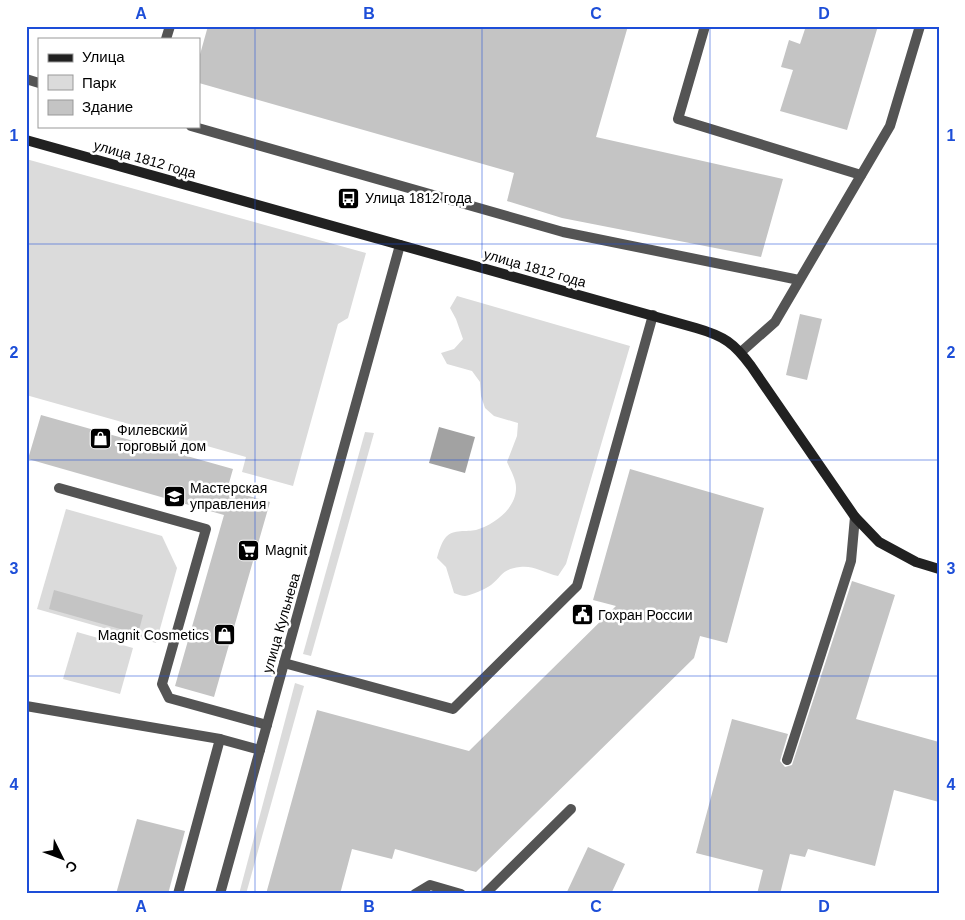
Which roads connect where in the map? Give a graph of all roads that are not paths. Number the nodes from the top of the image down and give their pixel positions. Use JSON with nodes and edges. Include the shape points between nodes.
{"nodes":[{"id":1,"x":170,"y":26,"type":"edge"},
{"id":2,"x":705,"y":26,"type":"edge"},
{"id":3,"x":920,"y":26,"type":"edge"},
{"id":4,"x":166,"y":38,"type":"edge"},
{"id":5,"x":26,"y":79,"type":"edge"},
{"id":6,"x":38,"y":83,"type":"edge"},
{"id":7,"x":198,"y":128,"type":"edge"},
{"id":8,"x":26,"y":140,"type":"edge"},
{"id":9,"x":861,"y":176,"type":"junction"},
{"id":10,"x":400,"y":245,"type":"junction"},
{"id":11,"x":800,"y":280,"type":"junction"},
{"id":12,"x":653,"y":316,"type":"junction"},
{"id":13,"x":740,"y":352,"type":"junction"},
{"id":14,"x":59,"y":488,"type":"dead end"},
{"id":15,"x":855,"y":517,"type":"junction"},
{"id":16,"x":939,"y":570,"type":"edge"},
{"id":17,"x":284,"y":663,"type":"junction"},
{"id":18,"x":26,"y":706,"type":"edge"},
{"id":19,"x":267,"y":725,"type":"junction"},
{"id":20,"x":220,"y":739,"type":"junction"},
{"id":21,"x":260,"y":750,"type":"junction"},
{"id":22,"x":787,"y":760,"type":"dead end"},
{"id":23,"x":571,"y":809,"type":"dead end"},
{"id":24,"x":178,"y":894,"type":"edge"},
{"id":25,"x":220,"y":894,"type":"edge"},
{"id":26,"x":415,"y":894,"type":"edge"},
{"id":27,"x":461,"y":894,"type":"edge"},
{"id":28,"x":484,"y":894,"type":"edge"}],
"edges":[{"from":1,"to":4,"type":"street"},
{"from":2,"to":9,"type":"street","via":[[678,119]]},
{"from":3,"to":9,"type":"street","via":[[890,126]]},
{"from":5,"to":6,"type":"street"},
{"from":7,"to":11,"type":"street","via":[[563,232]]},
{"from":8,"to":10,"type":"street","name":"улица 1812 года"},
{"from":9,"to":11,"type":"street"},
{"from":10,"to":12,"type":"street","name":"улица 1812 года"},
{"from":10,"to":17,"type":"street","name":"улица Кульнева"},
{"from":11,"to":13,"type":"street","via":[[775,322]]},
{"from":12,"to":13,"type":"street","name":"улица 1812 года","via":[[711,332]]},
{"from":12,"to":17,"type":"street","via":[[577,586],[453,709]]},
{"from":13,"to":15,"type":"street","name":"улица 1812 года"},
{"from":14,"to":19,"type":"street","via":[[206,530],[162,684],[169,698]]},
{"from":15,"to":16,"type":"street","name":"улица 1812 года","via":[[879,542]]},
{"from":15,"to":22,"type":"street","via":[[851,561]]},
{"from":17,"to":19,"type":"street","name":"улица Кульнева"},
{"from":18,"to":20,"type":"street"},
{"from":19,"to":21,"type":"street","name":"улица Кульнева"},
{"from":20,"to":21,"type":"street"},
{"from":20,"to":24,"type":"street"},
{"from":21,"to":25,"type":"street","name":"улица Кульнева"},
{"from":23,"to":28,"type":"street"},
{"from":26,"to":27,"type":"street","via":[[430,885]]}]}
